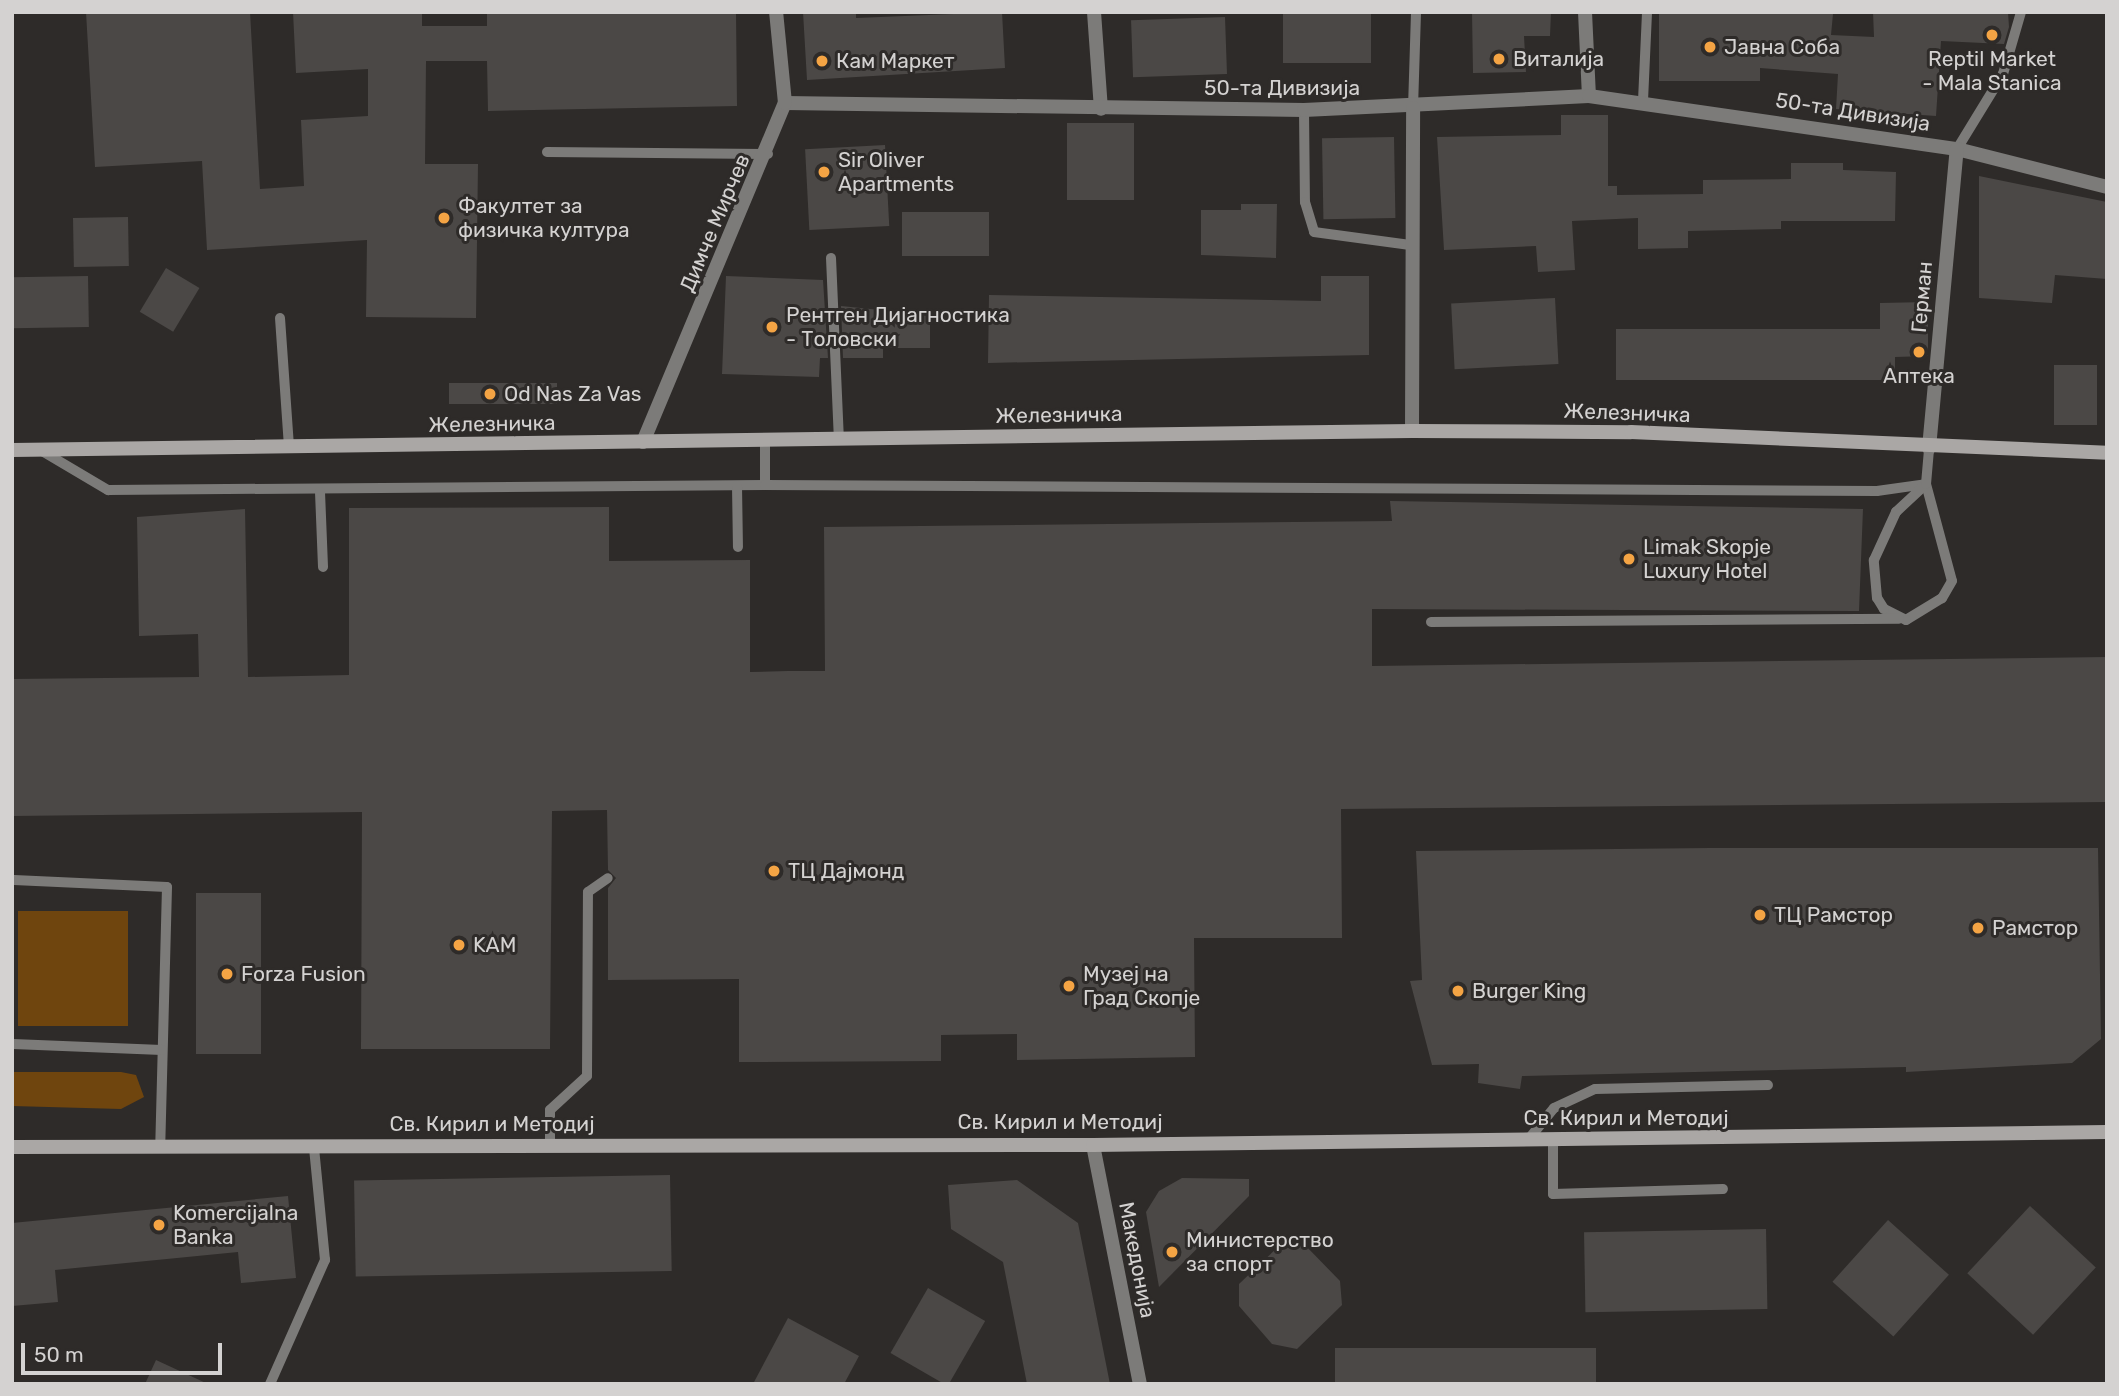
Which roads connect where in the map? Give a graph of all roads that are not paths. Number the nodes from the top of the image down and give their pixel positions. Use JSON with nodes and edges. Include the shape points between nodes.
{"nodes":[{"id":1,"x":776,"y":12,"type":"edge"},
{"id":2,"x":1094,"y":12,"type":"edge"},
{"id":3,"x":1416,"y":12,"type":"edge"},
{"id":4,"x":1585,"y":12,"type":"edge"},
{"id":5,"x":1647,"y":12,"type":"edge"},
{"id":6,"x":2021,"y":12,"type":"edge"},
{"id":7,"x":1589,"y":96,"type":"junction"},
{"id":8,"x":1643,"y":101,"type":"junction"},
{"id":9,"x":785,"y":103,"type":"junction"},
{"id":10,"x":1413,"y":108,"type":"junction"},
{"id":11,"x":1101,"y":109,"type":"junction"},
{"id":12,"x":1304,"y":110,"type":"junction"},
{"id":13,"x":1957,"y":149,"type":"junction"},
{"id":14,"x":547,"y":152,"type":"dead end"},
{"id":15,"x":768,"y":154,"type":"junction"},
{"id":16,"x":2107,"y":187,"type":"edge"},
{"id":17,"x":1410,"y":245,"type":"junction"},
{"id":18,"x":831,"y":258,"type":"dead end"},
{"id":19,"x":280,"y":318,"type":"dead end"},
{"id":20,"x":1412,"y":431,"type":"junction"},
{"id":21,"x":839,"y":439,"type":"junction"},
{"id":22,"x":765,"y":441,"type":"junction"},
{"id":23,"x":643,"y":442,"type":"junction"},
{"id":24,"x":289,"y":447,"type":"junction"},
{"id":25,"x":1929,"y":449,"type":"junction"},
{"id":26,"x":12,"y":450,"type":"edge"},
{"id":27,"x":42,"y":451,"type":"junction"},
{"id":28,"x":2107,"y":453,"type":"edge"},
{"id":29,"x":1926,"y":484,"type":"junction"},
{"id":30,"x":765,"y":485,"type":"junction"},
{"id":31,"x":737,"y":486,"type":"junction"},
{"id":32,"x":320,"y":492,"type":"junction"},
{"id":33,"x":738,"y":547,"type":"dead end"},
{"id":34,"x":323,"y":566,"type":"dead end"},
{"id":35,"x":1902,"y":618,"type":"junction"},
{"id":36,"x":1430,"y":622,"type":"dead end"},
{"id":37,"x":608,"y":878,"type":"dead end"},
{"id":38,"x":14,"y":880,"type":"edge"},
{"id":39,"x":13,"y":1044,"type":"edge"},
{"id":40,"x":162,"y":1050,"type":"junction"},
{"id":41,"x":1768,"y":1085,"type":"dead end"},
{"id":42,"x":2107,"y":1132,"type":"edge"},
{"id":43,"x":1553,"y":1139,"type":"junction"},
{"id":44,"x":1528,"y":1140,"type":"junction"},
{"id":45,"x":550,"y":1145,"type":"junction"},
{"id":46,"x":1093,"y":1145,"type":"junction"},
{"id":47,"x":12,"y":1147,"type":"edge"},
{"id":48,"x":160,"y":1147,"type":"junction"},
{"id":49,"x":314,"y":1147,"type":"junction"},
{"id":50,"x":1723,"y":1189,"type":"dead end"},
{"id":51,"x":270,"y":1384,"type":"edge"},
{"id":52,"x":1140,"y":1384,"type":"edge"}],
"edges":[{"from":1,"to":9,"type":"street","name":"Димче Мирчев"},
{"from":2,"to":11,"type":"street"},
{"from":3,"to":10,"type":"lane"},
{"from":4,"to":7,"type":"street"},
{"from":5,"to":8,"type":"lane"},
{"from":6,"to":13,"type":"lane","via":[[2003,74]]},
{"from":7,"to":8,"type":"street","name":"50-та Дивизија"},
{"from":7,"to":10,"type":"street","name":"50-та Дивизија"},
{"from":8,"to":13,"type":"street","name":"50-та Дивизија"},
{"from":9,"to":11,"type":"street","name":"50-та Дивизија"},
{"from":9,"to":15,"type":"street","name":"Димче Мирчев"},
{"from":10,"to":12,"type":"street","name":"50-та Дивизија"},
{"from":10,"to":17,"type":"street"},
{"from":11,"to":12,"type":"street","name":"50-та Дивизија"},
{"from":12,"to":17,"type":"lane","via":[[1305,202],[1314,232]]},
{"from":13,"to":16,"type":"street","name":"50-та Дивизија"},
{"from":13,"to":25,"type":"street","name":"Герман"},
{"from":14,"to":15,"type":"lane"},
{"from":15,"to":23,"type":"street","name":"Димче Мирчев"},
{"from":17,"to":20,"type":"street"},
{"from":18,"to":21,"type":"lane"},
{"from":19,"to":24,"type":"lane"},
{"from":20,"to":21,"type":"street","name":"Железничка"},
{"from":20,"to":25,"type":"street","name":"Железничка","via":[[1631,432]]},
{"from":21,"to":22,"type":"street","name":"Железничка"},
{"from":22,"to":23,"type":"street","name":"Железничка"},
{"from":22,"to":30,"type":"lane"},
{"from":23,"to":24,"type":"street","name":"Железничка"},
{"from":24,"to":27,"type":"street","name":"Железничка"},
{"from":25,"to":28,"type":"street","name":"Железничка"},
{"from":25,"to":29,"type":"lane"},
{"from":26,"to":27,"type":"street","name":"Железничка"},
{"from":27,"to":32,"type":"lane","via":[[108,490]]},
{"from":29,"to":30,"type":"lane","via":[[1877,491]]},
{"from":29,"to":35,"type":"lane","via":[[1896,512],[1874,560],[1877,597]]},
{"from":29,"to":35,"type":"lane","via":[[1952,581],[1923,614]]},
{"from":30,"to":31,"type":"lane"},
{"from":31,"to":32,"type":"lane"},
{"from":31,"to":33,"type":"lane"},
{"from":32,"to":34,"type":"lane"},
{"from":35,"to":36,"type":"lane"},
{"from":37,"to":45,"type":"lane","via":[[588,892],[587,1076],[550,1110]]},
{"from":38,"to":40,"type":"lane","via":[[167,887]]},
{"from":39,"to":40,"type":"lane"},
{"from":40,"to":48,"type":"lane"},
{"from":41,"to":44,"type":"lane","via":[[1595,1090],[1554,1108]]},
{"from":42,"to":43,"type":"street","name":"Св. Кирил и Методиј"},
{"from":43,"to":44,"type":"street","name":"Св. Кирил и Методиј"},
{"from":43,"to":50,"type":"lane","via":[[1553,1194]]},
{"from":44,"to":46,"type":"street","name":"Св. Кирил и Методиј"},
{"from":45,"to":46,"type":"street","name":"Св. Кирил и Методиј"},
{"from":45,"to":49,"type":"street","name":"Св. Кирил и Методиј"},
{"from":46,"to":52,"type":"street","name":"Македонија"},
{"from":47,"to":48,"type":"street","name":"Св. Кирил и Методиј"},
{"from":48,"to":49,"type":"street","name":"Св. Кирил и Методиј"},
{"from":49,"to":51,"type":"lane","via":[[325,1260]]}]}
